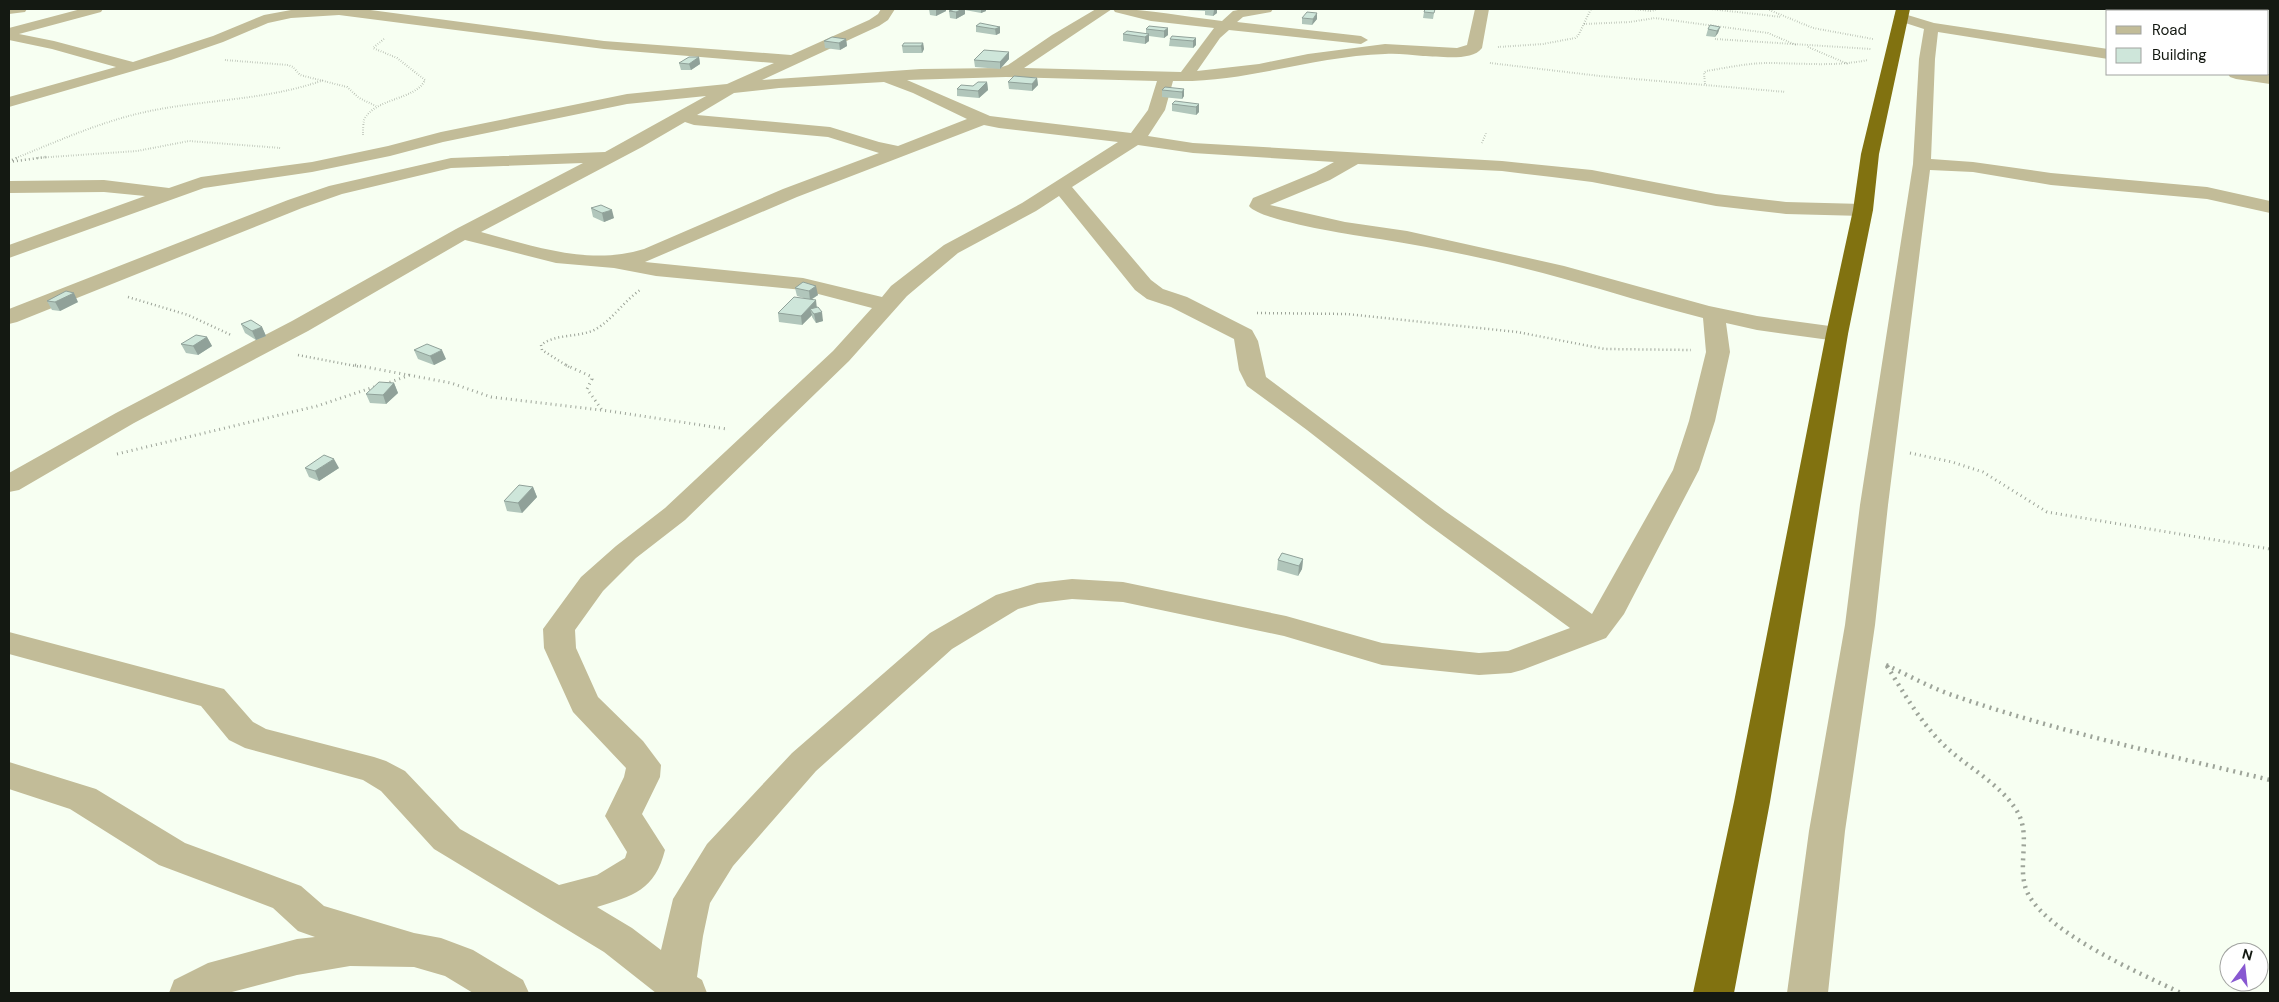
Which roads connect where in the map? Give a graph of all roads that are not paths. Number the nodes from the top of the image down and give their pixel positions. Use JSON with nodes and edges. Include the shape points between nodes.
{"nodes":[{"id":1,"x":20,"y":9,"type":"edge"},
{"id":2,"x":96,"y":9,"type":"edge"},
{"id":3,"x":274,"y":9,"type":"edge"},
{"id":4,"x":369,"y":9,"type":"edge"},
{"id":5,"x":888,"y":9,"type":"edge"},
{"id":6,"x":1106,"y":9,"type":"edge"},
{"id":7,"x":1120,"y":9,"type":"edge"},
{"id":8,"x":1266,"y":9,"type":"edge"},
{"id":9,"x":1482,"y":9,"type":"edge"},
{"id":10,"x":9,"y":10,"type":"edge"},
{"id":11,"x":339,"y":11,"type":"junction"},
{"id":12,"x":305,"y":13,"type":"junction"},
{"id":13,"x":1902,"y":13,"type":"edge"},
{"id":14,"x":1226,"y":25,"type":"junction"},
{"id":15,"x":1932,"y":27,"type":"junction"},
{"id":16,"x":9,"y":32,"type":"edge"},
{"id":17,"x":9,"y":36,"type":"edge"},
{"id":18,"x":1423,"y":51,"type":"junction"},
{"id":19,"x":2106,"y":54,"type":"edge"},
{"id":20,"x":793,"y":60,"type":"junction"},
{"id":21,"x":136,"y":66,"type":"junction"},
{"id":22,"x":1006,"y":72,"type":"junction"},
{"id":23,"x":2243,"y":75,"type":"edge"},
{"id":24,"x":1175,"y":77,"type":"junction"},
{"id":25,"x":880,"y":78,"type":"junction"},
{"id":26,"x":2270,"y":79,"type":"edge"},
{"id":27,"x":730,"y":89,"type":"junction"},
{"id":28,"x":9,"y":102,"type":"edge"},
{"id":29,"x":685,"y":115,"type":"junction"},
{"id":30,"x":983,"y":119,"type":"junction"},
{"id":31,"x":1136,"y":138,"type":"junction"},
{"id":32,"x":898,"y":151,"type":"junction"},
{"id":33,"x":611,"y":156,"type":"junction"},
{"id":34,"x":1354,"y":158,"type":"junction"},
{"id":35,"x":1922,"y":164,"type":"junction"},
{"id":36,"x":9,"y":187,"type":"edge"},
{"id":37,"x":1062,"y":187,"type":"junction"},
{"id":38,"x":173,"y":192,"type":"junction"},
{"id":39,"x":2270,"y":207,"type":"edge"},
{"id":40,"x":1864,"y":210,"type":"junction"},
{"id":41,"x":463,"y":233,"type":"junction"},
{"id":42,"x":9,"y":252,"type":"edge"},
{"id":43,"x":610,"y":262,"type":"junction"},
{"id":44,"x":887,"y":305,"type":"junction"},
{"id":45,"x":1714,"y":314,"type":"junction"},
{"id":46,"x":9,"y":317,"type":"edge"},
{"id":47,"x":1837,"y":334,"type":"junction"},
{"id":48,"x":9,"y":484,"type":"edge"},
{"id":49,"x":1595,"y":631,"type":"junction"},
{"id":50,"x":9,"y":643,"type":"edge"},
{"id":51,"x":9,"y":775,"type":"edge"},
{"id":52,"x":554,"y":903,"type":"junction"},
{"id":53,"x":414,"y":950,"type":"junction"},
{"id":54,"x":682,"y":989,"type":"edge"},
{"id":55,"x":189,"y":993,"type":"edge"},
{"id":56,"x":508,"y":993,"type":"edge"},
{"id":57,"x":1713,"y":993,"type":"edge"},
{"id":58,"x":1807,"y":993,"type":"edge"}],
"edges":[{"from":1,"to":10,"type":"street"},
{"from":2,"to":16,"type":"street"},
{"from":3,"to":12,"type":"street"},
{"from":4,"to":11,"type":"street"},
{"from":5,"to":20,"type":"street","via":[[874,23]]},
{"from":6,"to":22,"type":"street"},
{"from":7,"to":14,"type":"street","via":[[1151,17]]},
{"from":8,"to":14,"type":"street","via":[[1238,14]]},
{"from":9,"to":18,"type":"street","via":[[1474,48],[1458,53]]},
{"from":11,"to":12,"type":"street"},
{"from":11,"to":20,"type":"street","via":[[604,45]]},
{"from":12,"to":21,"type":"street","via":[[264,19],[198,46]]},
{"from":13,"to":15,"type":"street"},
{"from":13,"to":40,"type":"highway","via":[[1870,154]]},
{"from":14,"to":18,"type":"street","via":[[1384,43]]},
{"from":14,"to":24,"type":"street"},
{"from":15,"to":19,"type":"street"},
{"from":15,"to":35,"type":"street","via":[[1927,59]]},
{"from":17,"to":21,"type":"street"},
{"from":18,"to":24,"type":"street","via":[[1359,51],[1259,69]]},
{"from":20,"to":27,"type":"street"},
{"from":21,"to":28,"type":"street"},
{"from":22,"to":24,"type":"street"},
{"from":22,"to":25,"type":"street"},
{"from":23,"to":26,"type":"street"},
{"from":24,"to":31,"type":"street","via":[[1149,126]]},
{"from":25,"to":27,"type":"street","via":[[779,82]]},
{"from":25,"to":30,"type":"street","via":[[906,83]]},
{"from":27,"to":29,"type":"street"},
{"from":27,"to":38,"type":"street","via":[[602,103],[357,158],[223,179]]},
{"from":29,"to":32,"type":"street","via":[[694,120],[830,132]]},
{"from":29,"to":33,"type":"street"},
{"from":30,"to":31,"type":"street"},
{"from":30,"to":32,"type":"street"},
{"from":31,"to":34,"type":"street","via":[[1193,148]]},
{"from":31,"to":37,"type":"street"},
{"from":32,"to":43,"type":"street","via":[[651,253]]},
{"from":33,"to":41,"type":"street"},
{"from":33,"to":46,"type":"street","via":[[451,163],[336,190]]},
{"from":34,"to":40,"type":"street","via":[[1552,171],[1716,200],[1786,208]]},
{"from":34,"to":45,"type":"street","via":[[1324,176],[1272,195],[1260,202],[1260,206],[1346,228],[1431,242],[1555,270]]},
{"from":35,"to":39,"type":"street","via":[[2208,193]]},
{"from":35,"to":58,"type":"street"},
{"from":36,"to":38,"type":"street","via":[[104,186]]},
{"from":37,"to":44,"type":"street","via":[[952,248],[898,291]]},
{"from":37,"to":49,"type":"street","via":[[1143,285],[1155,294],[1179,302],[1244,335],[1251,373],[1256,381],[1304,414],[1456,532]]},
{"from":38,"to":42,"type":"street"},
{"from":40,"to":47,"type":"highway"},
{"from":41,"to":43,"type":"street","via":[[552,256]]},
{"from":41,"to":48,"type":"street"},
{"from":43,"to":44,"type":"street","via":[[674,272],[802,284]]},
{"from":44,"to":52,"type":"street","via":[[842,356],[675,514],[626,552],[592,584],[559,629],[560,648],[585,704],[644,765],[623,816],[646,850],[639,869],[605,889]]},
{"from":45,"to":47,"type":"street"},
{"from":45,"to":49,"type":"street","via":[[1718,352],[1702,421],[1686,470],[1609,614]]},
{"from":47,"to":57,"type":"highway","via":[[1752,802]]},
{"from":49,"to":54,"type":"street","via":[[1512,662],[1480,664],[1382,654],[1286,626],[1123,592],[1072,589],[1037,593],[1007,602],[941,641],[804,762],[720,855],[692,900],[683,936]]},
{"from":50,"to":52,"type":"street","via":[[212,697],[241,731],[257,739],[374,770],[393,781],[447,839]]},
{"from":51,"to":53,"type":"street","via":[[83,799],[172,854],[287,897],[312,919]]},
{"from":52,"to":54,"type":"street","via":[[618,940]]},
{"from":53,"to":55,"type":"street","via":[[350,949],[297,957],[222,976]]},
{"from":53,"to":56,"type":"street","via":[[459,963]]}]}
